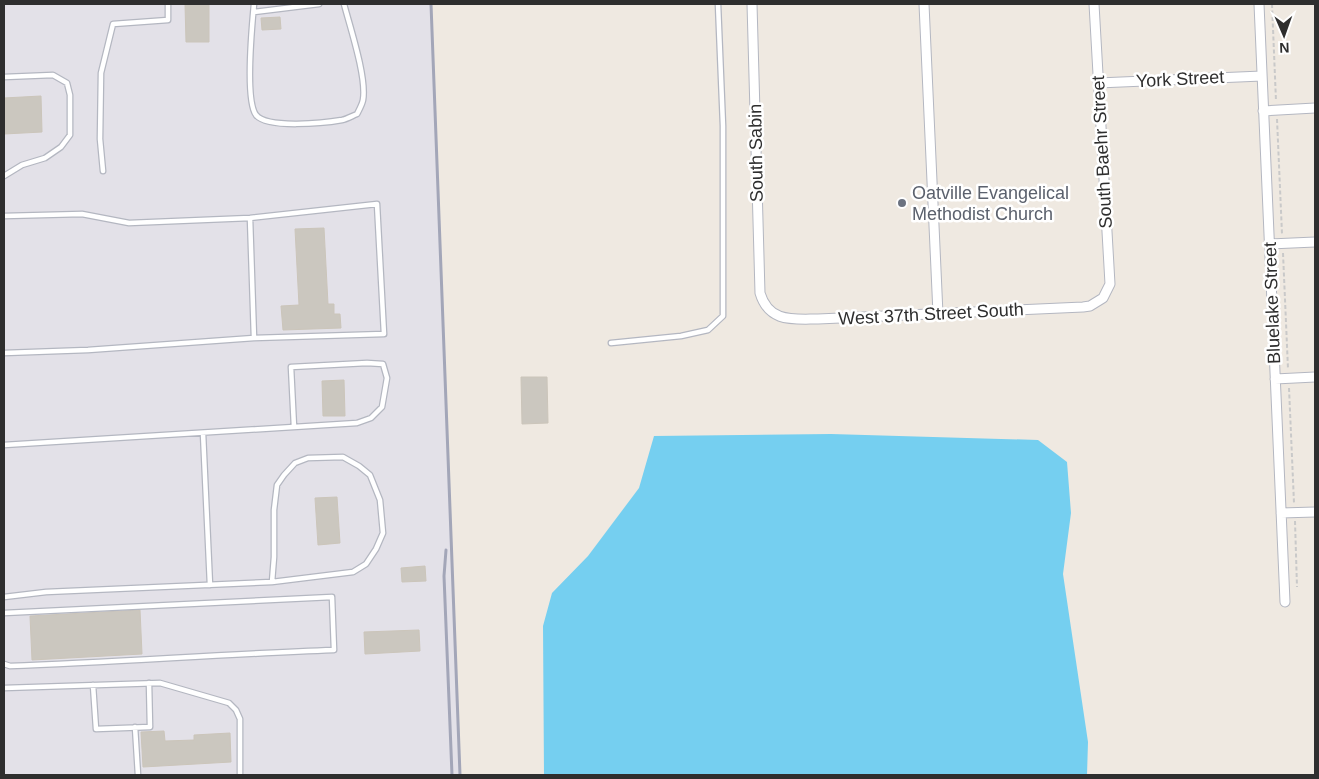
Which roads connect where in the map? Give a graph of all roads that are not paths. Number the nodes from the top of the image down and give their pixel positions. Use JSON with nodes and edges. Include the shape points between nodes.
{"nodes":[{"id":1,"x":168,"y":4,"type":"edge"},
{"id":2,"x":254,"y":4,"type":"edge"},
{"id":3,"x":319,"y":4,"type":"edge"},
{"id":4,"x":344,"y":4,"type":"edge"},
{"id":5,"x":718,"y":4,"type":"edge"},
{"id":6,"x":752,"y":4,"type":"edge"},
{"id":7,"x":924,"y":4,"type":"edge"},
{"id":8,"x":1094,"y":4,"type":"edge"},
{"id":9,"x":1259,"y":4,"type":"edge"},
{"id":10,"x":254,"y":12,"type":"junction"},
{"id":11,"x":1262,"y":76,"type":"junction"},
{"id":12,"x":4,"y":77,"type":"edge"},
{"id":13,"x":1098,"y":83,"type":"junction"},
{"id":14,"x":1315,"y":108,"type":"edge"},
{"id":15,"x":1264,"y":111,"type":"junction"},
{"id":16,"x":103,"y":171,"type":"dead end"},
{"id":17,"x":4,"y":176,"type":"edge"},
{"id":18,"x":4,"y":216,"type":"edge"},
{"id":19,"x":250,"y":218,"type":"junction"},
{"id":20,"x":1315,"y":242,"type":"edge"},
{"id":21,"x":1269,"y":244,"type":"junction"},
{"id":22,"x":1102,"y":298,"type":"joint"},
{"id":23,"x":762,"y":302,"type":"joint"},
{"id":24,"x":938,"y":314,"type":"junction"},
{"id":25,"x":254,"y":338,"type":"junction"},
{"id":26,"x":611,"y":343,"type":"dead end"},
{"id":27,"x":4,"y":353,"type":"edge"},
{"id":28,"x":1315,"y":377,"type":"edge"},
{"id":29,"x":1275,"y":379,"type":"junction"},
{"id":30,"x":294,"y":427,"type":"junction"},
{"id":31,"x":203,"y":433,"type":"junction"},
{"id":32,"x":4,"y":445,"type":"edge"},
{"id":33,"x":1315,"y":512,"type":"edge"},
{"id":34,"x":1281,"y":513,"type":"junction"},
{"id":35,"x":272,"y":582,"type":"junction"},
{"id":36,"x":210,"y":585,"type":"junction"},
{"id":37,"x":4,"y":597,"type":"edge"},
{"id":38,"x":1285,"y":602,"type":"dead end"},
{"id":39,"x":4,"y":613,"type":"edge"},
{"id":40,"x":4,"y":664,"type":"edge"},
{"id":41,"x":149,"y":683,"type":"junction"},
{"id":42,"x":93,"y":685,"type":"junction"},
{"id":43,"x":4,"y":688,"type":"edge"},
{"id":44,"x":135,"y":727,"type":"junction"},
{"id":45,"x":138,"y":775,"type":"edge"},
{"id":46,"x":240,"y":775,"type":"edge"}],
"edges":[{"from":1,"to":16,"type":"lane","via":[[168,20],[113,24],[101,73]]},
{"from":2,"to":10,"type":"lane"},
{"from":3,"to":10,"type":"lane"},
{"from":4,"to":10,"type":"lane","via":[[358,56],[363,101],[357,114],[343,120],[292,125],[262,121],[255,114],[250,86]]},
{"from":5,"to":26,"type":"lane","via":[[723,126],[723,316],[708,330]]},
{"from":6,"to":23,"type":"street","name":"South Sabin","via":[[758,281]]},
{"from":7,"to":24,"type":"street"},
{"from":8,"to":13,"type":"street","name":"South Baehr Street"},
{"from":9,"to":11,"type":"street","name":"Bluelake Street"},
{"from":11,"to":13,"type":"street","name":"York Street"},
{"from":11,"to":15,"type":"street","name":"Bluelake Street"},
{"from":12,"to":17,"type":"lane","via":[[52,75],[67,83],[70,95],[70,135],[61,147],[45,158],[22,165]]},
{"from":13,"to":22,"type":"street","name":"South Baehr Street","via":[[1110,269],[1110,284]]},
{"from":14,"to":15,"type":"street"},
{"from":15,"to":21,"type":"street","name":"Bluelake Street"},
{"from":18,"to":19,"type":"lane","via":[[82,214],[129,223]]},
{"from":19,"to":25,"type":"lane"},
{"from":19,"to":25,"type":"lane","via":[[376,204],[384,334]]},
{"from":20,"to":21,"type":"street"},
{"from":21,"to":29,"type":"street","name":"Bluelake Street"},
{"from":22,"to":24,"type":"street","name":"West 37th Street South","via":[[1083,307]]},
{"from":23,"to":24,"type":"street","name":"West 37th Street South","via":[[770,311],[786,319]]},
{"from":25,"to":27,"type":"lane"},
{"from":28,"to":29,"type":"street"},
{"from":29,"to":34,"type":"street","name":"Bluelake Street"},
{"from":30,"to":30,"type":"lane","via":[[291,367],[383,364],[388,378],[382,407],[371,418],[357,423]]},
{"from":30,"to":31,"type":"lane"},
{"from":31,"to":32,"type":"lane"},
{"from":31,"to":36,"type":"lane"},
{"from":33,"to":34,"type":"street"},
{"from":34,"to":38,"type":"street","name":"Bluelake Street"},
{"from":35,"to":35,"type":"lane","via":[[274,510],[277,485],[284,475],[295,463],[308,458],[343,457],[370,475],[380,500],[383,532],[366,564],[353,572]]},
{"from":35,"to":36,"type":"lane"},
{"from":36,"to":37,"type":"lane","via":[[46,592]]},
{"from":39,"to":40,"type":"lane","via":[[332,597],[334,650],[88,664]]},
{"from":41,"to":42,"type":"lane"},
{"from":41,"to":44,"type":"lane","via":[[150,727]]},
{"from":41,"to":46,"type":"lane","via":[[160,682],[229,703],[236,710],[240,719]]},
{"from":42,"to":43,"type":"lane"},
{"from":42,"to":44,"type":"lane","via":[[96,729]]},
{"from":44,"to":45,"type":"lane"}]}
